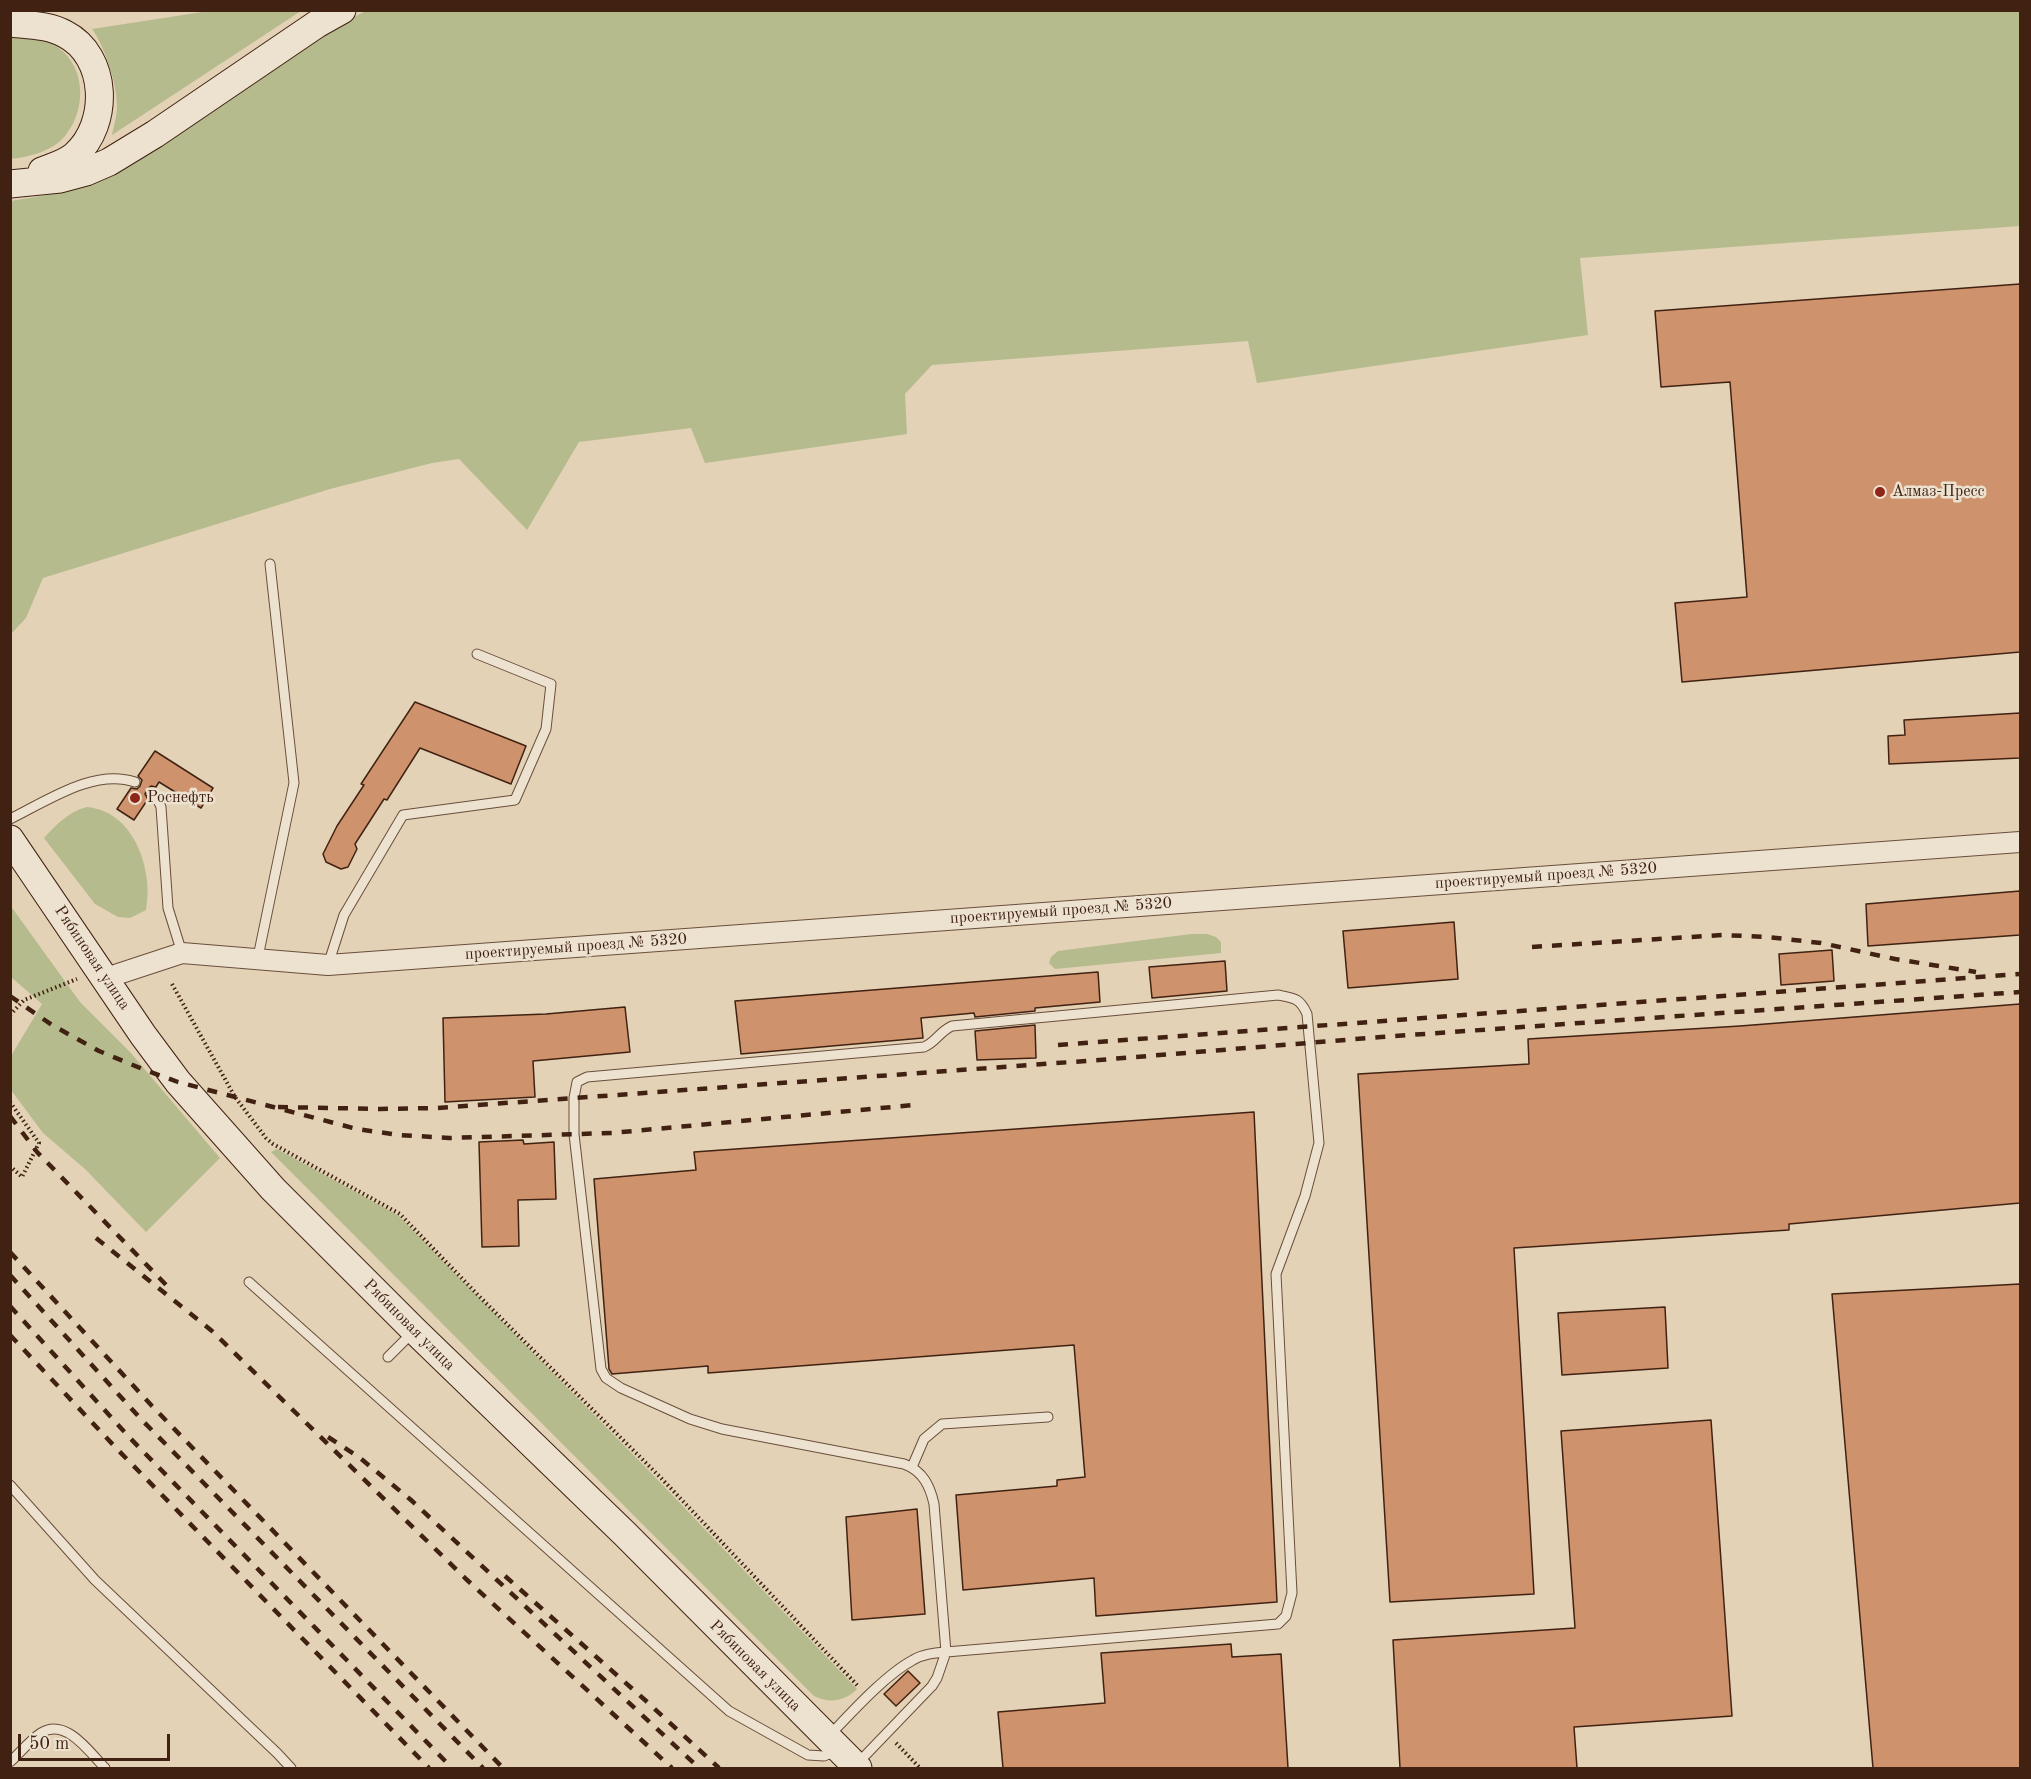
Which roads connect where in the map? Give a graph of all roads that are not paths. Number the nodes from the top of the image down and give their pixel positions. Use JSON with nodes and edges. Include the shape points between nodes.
{"nodes":[{"id":1,"x":342,"y":10,"type":"edge"},
{"id":2,"x":10,"y":23,"type":"edge"},
{"id":3,"x":10,"y":183,"type":"edge"},
{"id":4,"x":270,"y":564,"type":"dead end"},
{"id":5,"x":477,"y":654,"type":"dead end"},
{"id":6,"x":135,"y":782,"type":"dead end"},
{"id":7,"x":152,"y":793,"type":"dead end"},
{"id":8,"x":10,"y":819,"type":"edge"},
{"id":9,"x":10,"y":838,"type":"edge"},
{"id":10,"x":2020,"y":842,"type":"edge"},
{"id":11,"x":182,"y":952,"type":"junction"},
{"id":12,"x":258,"y":957,"type":"junction"},
{"id":13,"x":328,"y":965,"type":"junction"},
{"id":14,"x":106,"y":978,"type":"junction"},
{"id":15,"x":249,"y":1282,"type":"dead end"},
{"id":16,"x":414,"y":1330,"type":"junction"},
{"id":17,"x":388,"y":1357,"type":"dead end"},
{"id":18,"x":1048,"y":1417,"type":"dead end"},
{"id":19,"x":912,"y":1467,"type":"junction"},
{"id":20,"x":10,"y":1485,"type":"edge"},
{"id":21,"x":946,"y":1652,"type":"junction"},
{"id":22,"x":844,"y":1756,"type":"edge"},
{"id":23,"x":10,"y":1762,"type":"edge"},
{"id":24,"x":105,"y":1768,"type":"edge"},
{"id":25,"x":291,"y":1768,"type":"edge"}],
"edges":[{"from":1,"to":3,"type":"street","via":[[109,162],[60,179]]},
{"from":2,"to":3,"type":"street","via":[[56,30],[76,41],[92,63],[99,96],[93,131],[76,154],[63,163]]},
{"from":4,"to":12,"type":"lane","via":[[294,783]]},
{"from":5,"to":13,"type":"lane","via":[[551,684],[546,729],[515,800],[403,815],[344,915]]},
{"from":6,"to":8,"type":"lane","via":[[115,778],[90,781]]},
{"from":7,"to":11,"type":"lane","via":[[161,807],[168,908]]},
{"from":9,"to":14,"type":"street","name":"Рябиновая улица"},
{"from":10,"to":13,"type":"street","name":"проектируемый проезд № 5320"},
{"from":11,"to":12,"type":"street","name":"проектируемый проезд № 5320"},
{"from":11,"to":14,"type":"street","name":"проектируемый проезд № 5320"},
{"from":12,"to":13,"type":"street","name":"проектируемый проезд № 5320"},
{"from":14,"to":16,"type":"street","name":"Рябиновая улица","via":[[178,1082],[273,1189]]},
{"from":15,"to":22,"type":"lane","via":[[729,1711],[808,1755]]},
{"from":16,"to":17,"type":"lane"},
{"from":16,"to":22,"type":"street","name":"Рябиновая улица","via":[[625,1534]]},
{"from":18,"to":19,"type":"lane","via":[[942,1424],[924,1439]]},
{"from":19,"to":21,"type":"lane","via":[[925,1480],[934,1504]]},
{"from":19,"to":21,"type":"lane","via":[[722,1429],[672,1412],[606,1378],[601,1369],[574,1134],[577,1082],[587,1077],[924,1047],[952,1026],[1278,995],[1298,999],[1307,1014],[1319,1143],[1305,1196],[1276,1274],[1292,1593],[1286,1616],[1278,1624]]},
{"from":20,"to":25,"type":"lane","via":[[94,1580]]},
{"from":21,"to":22,"type":"lane","via":[[932,1686],[886,1734]]},
{"from":21,"to":22,"type":"lane","via":[[915,1659],[863,1701]]},
{"from":23,"to":24,"type":"lane","via":[[41,1733],[58,1730],[74,1737]]}]}
